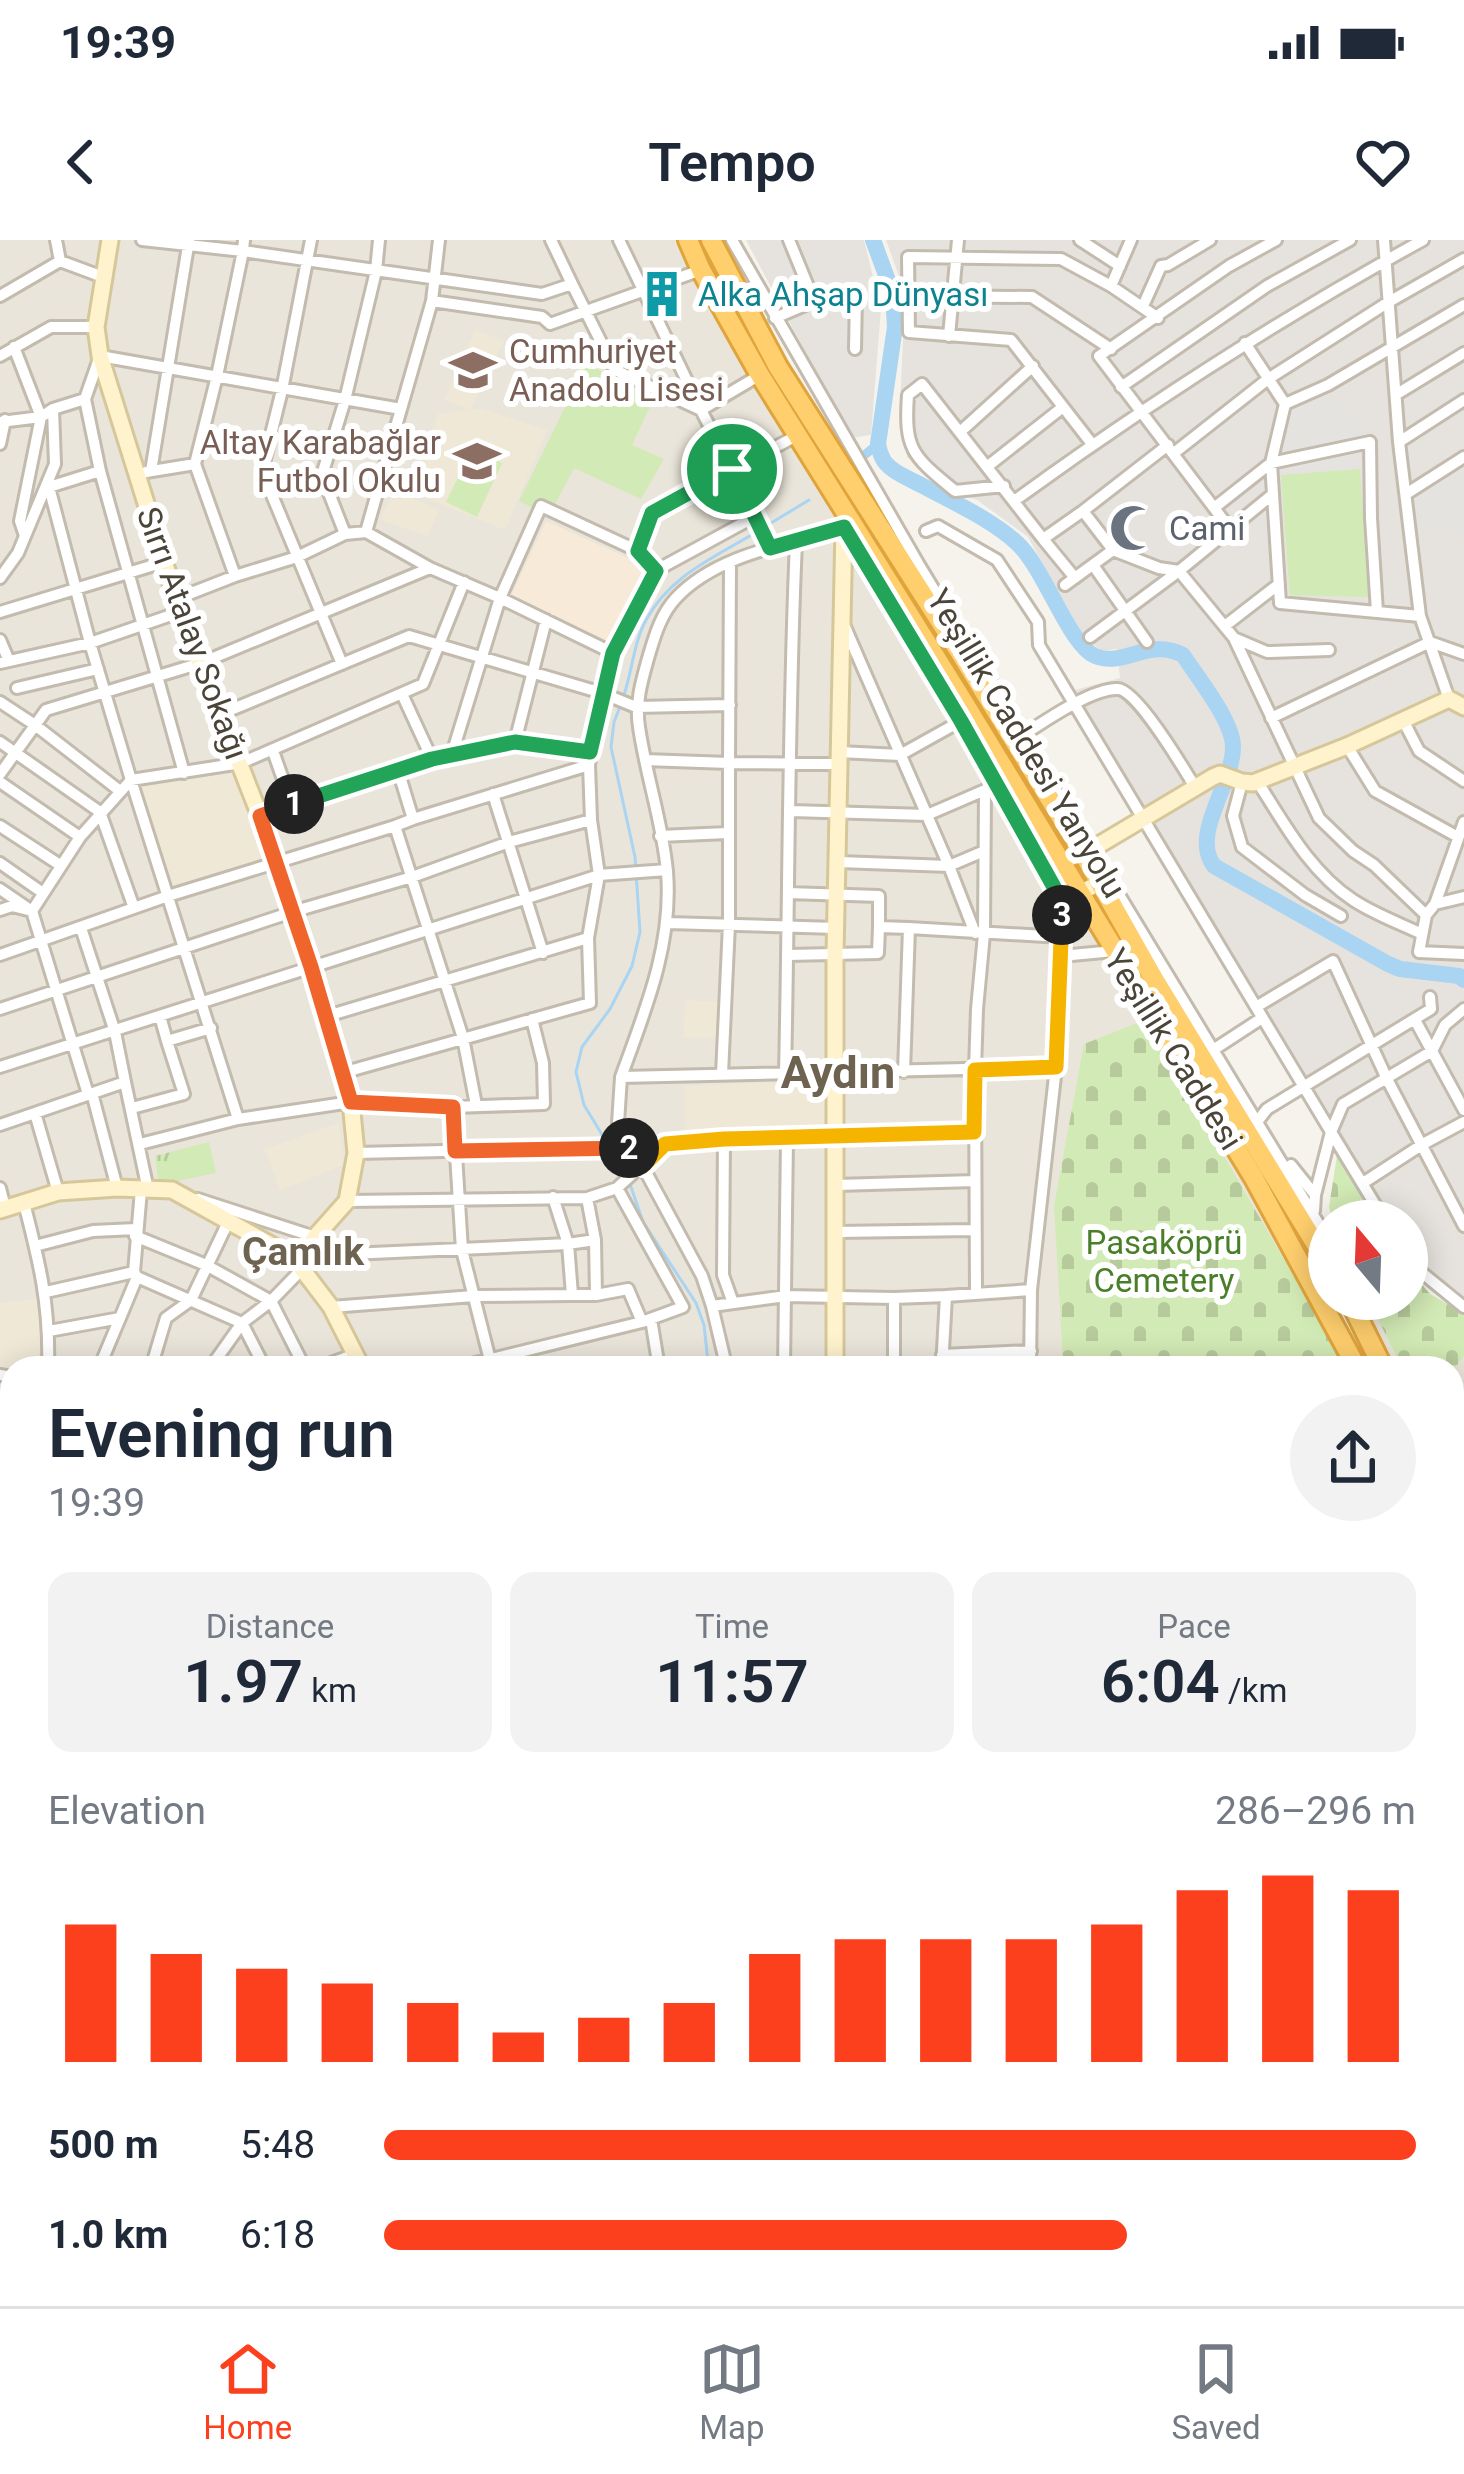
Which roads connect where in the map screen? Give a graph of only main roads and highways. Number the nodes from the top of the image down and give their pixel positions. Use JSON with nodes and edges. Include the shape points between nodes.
{"nodes":[{"id":1,"x":688,"y":240,"type":"edge"},
{"id":2,"x":711,"y":240,"type":"edge"},
{"id":3,"x":1308,"y":1232,"type":"edge"},
{"id":4,"x":1360,"y":1320,"type":"edge"},
{"id":5,"x":1351,"y":1356,"type":"edge"},
{"id":6,"x":1379,"y":1356,"type":"edge"}],
"edges":[{"from":1,"to":5,"type":"highway","name":"Yeşillik Caddesi","via":[[848,524],[1061,860],[1071,897],[1139,988],[1285,1230]]},
{"from":2,"to":3,"type":"highway","name":"Yeşillik Caddesi","via":[[778,368],[1087,851],[1154,979]]},
{"from":4,"to":6,"type":"highway"}]}
